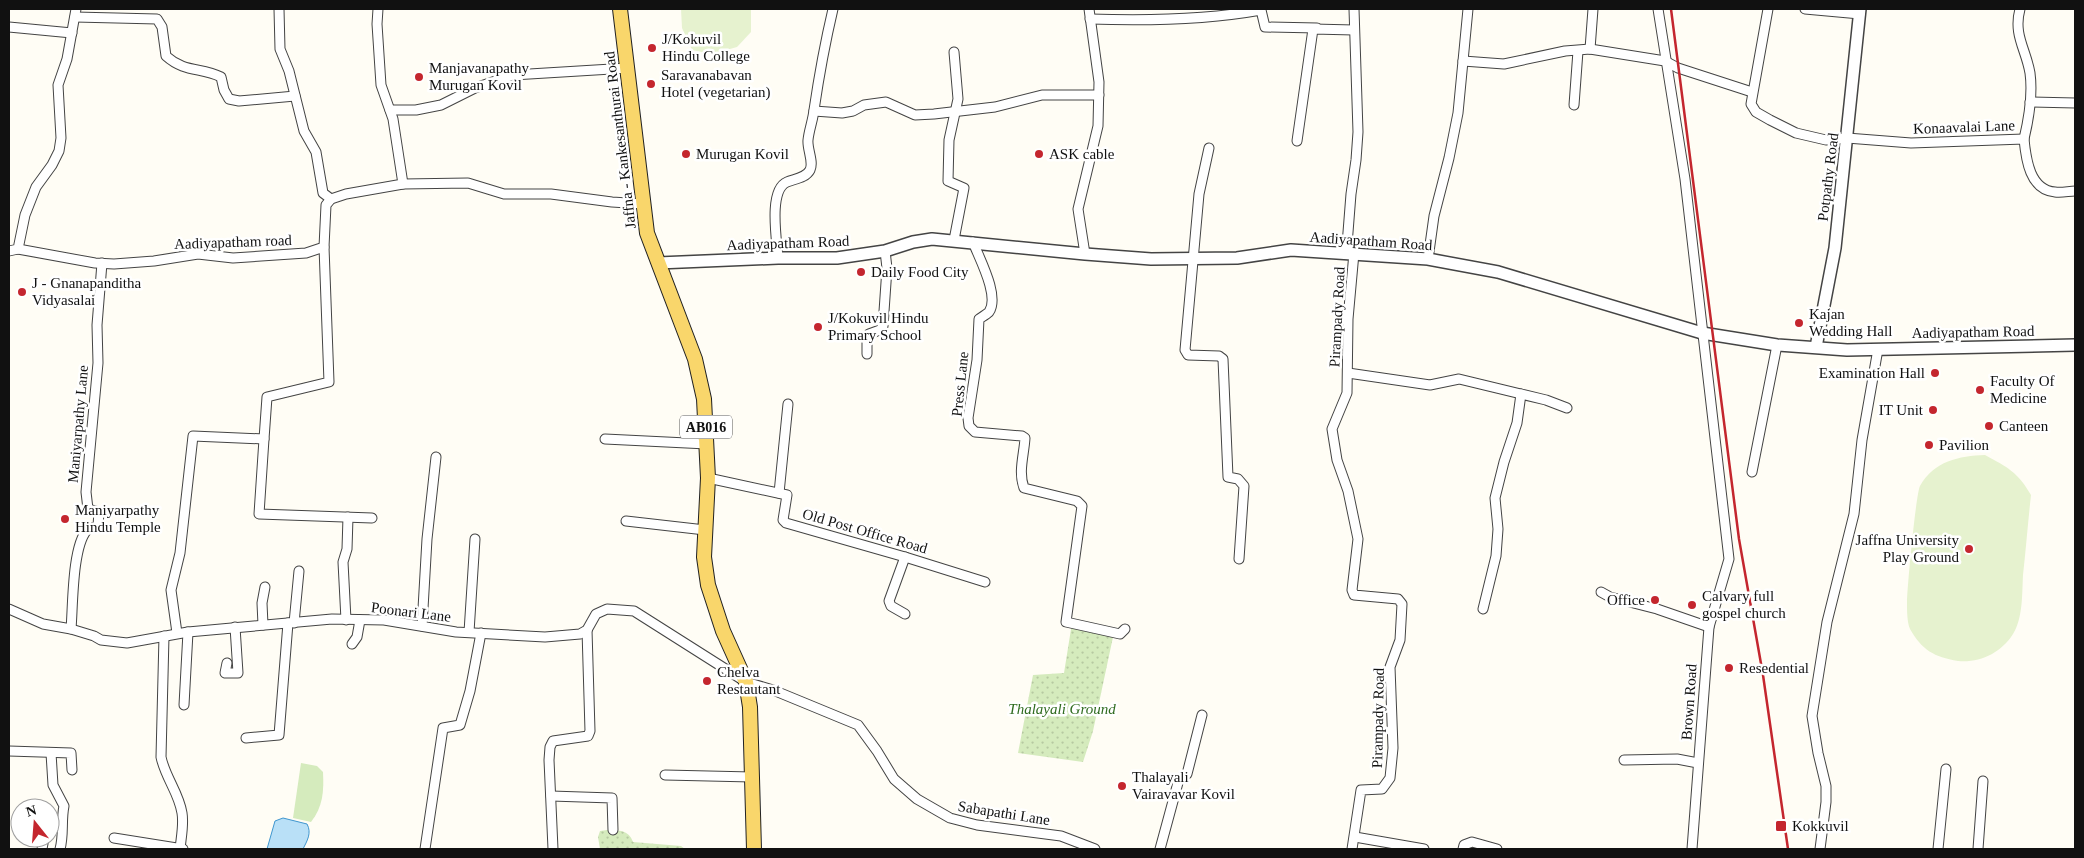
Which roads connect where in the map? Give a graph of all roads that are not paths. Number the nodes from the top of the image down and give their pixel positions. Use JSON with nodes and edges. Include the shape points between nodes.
{"nodes":[{"id":1,"x":279,"y":9,"type":"edge"},
{"id":2,"x":378,"y":9,"type":"edge"},
{"id":3,"x":620,"y":9,"type":"edge"},
{"id":4,"x":833,"y":9,"type":"edge"},
{"id":5,"x":1089,"y":9,"type":"edge"},
{"id":6,"x":1354,"y":9,"type":"edge"},
{"id":7,"x":1468,"y":9,"type":"edge"},
{"id":8,"x":1593,"y":9,"type":"edge"},
{"id":9,"x":1658,"y":9,"type":"edge"},
{"id":10,"x":1768,"y":9,"type":"edge"},
{"id":11,"x":1805,"y":9,"type":"edge"},
{"id":12,"x":2020,"y":9,"type":"edge"},
{"id":13,"x":1261,"y":10,"type":"edge"},
{"id":14,"x":1860,"y":11,"type":"edge"},
{"id":15,"x":75,"y":13,"type":"edge"},
{"id":16,"x":138,"y":14,"type":"edge"},
{"id":17,"x":1090,"y":18,"type":"junction"},
{"id":18,"x":9,"y":27,"type":"edge"},
{"id":19,"x":1316,"y":28,"type":"junction"},
{"id":20,"x":1354,"y":30,"type":"junction"},
{"id":21,"x":72,"y":33,"type":"junction"},
{"id":22,"x":1590,"y":49,"type":"junction"},
{"id":23,"x":1578,"y":51,"type":"junction"},
{"id":24,"x":954,"y":52,"type":"dead end"},
{"id":25,"x":1463,"y":61,"type":"junction"},
{"id":26,"x":1666,"y":61,"type":"junction"},
{"id":27,"x":628,"y":68,"type":"junction"},
{"id":28,"x":1752,"y":92,"type":"junction"},
{"id":29,"x":1099,"y":95,"type":"junction"},
{"id":30,"x":295,"y":96,"type":"junction"},
{"id":31,"x":2030,"y":102,"type":"junction"},
{"id":32,"x":2075,"y":103,"type":"edge"},
{"id":33,"x":1574,"y":105,"type":"dead end"},
{"id":34,"x":390,"y":110,"type":"junction"},
{"id":35,"x":814,"y":111,"type":"junction"},
{"id":36,"x":956,"y":111,"type":"junction"},
{"id":37,"x":1847,"y":138,"type":"junction"},
{"id":38,"x":2024,"y":139,"type":"junction"},
{"id":39,"x":1297,"y":141,"type":"dead end"},
{"id":40,"x":1209,"y":148,"type":"dead end"},
{"id":41,"x":403,"y":184,"type":"junction"},
{"id":42,"x":2075,"y":191,"type":"edge"},
{"id":43,"x":331,"y":199,"type":"junction"},
{"id":44,"x":643,"y":204,"type":"junction"},
{"id":45,"x":954,"y":240,"type":"junction"},
{"id":46,"x":973,"y":242,"type":"junction"},
{"id":47,"x":324,"y":247,"type":"junction"},
{"id":48,"x":18,"y":249,"type":"junction"},
{"id":49,"x":9,"y":251,"type":"edge"},
{"id":50,"x":885,"y":251,"type":"junction"},
{"id":51,"x":1352,"y":253,"type":"junction"},
{"id":52,"x":1085,"y":254,"type":"junction"},
{"id":53,"x":778,"y":258,"type":"junction"},
{"id":54,"x":1428,"y":259,"type":"junction"},
{"id":55,"x":1193,"y":260,"type":"junction"},
{"id":56,"x":102,"y":263,"type":"junction"},
{"id":57,"x":658,"y":263,"type":"junction"},
{"id":58,"x":1702,"y":333,"type":"junction"},
{"id":59,"x":1777,"y":345,"type":"junction"},
{"id":60,"x":2075,"y":345,"type":"edge"},
{"id":61,"x":1816,"y":347,"type":"junction"},
{"id":62,"x":1878,"y":349,"type":"junction"},
{"id":63,"x":867,"y":354,"type":"dead end"},
{"id":64,"x":1348,"y":373,"type":"junction"},
{"id":65,"x":1521,"y":394,"type":"junction"},
{"id":66,"x":788,"y":404,"type":"dead end"},
{"id":67,"x":1567,"y":408,"type":"dead end"},
{"id":68,"x":264,"y":439,"type":"junction"},
{"id":69,"x":605,"y":439,"type":"dead end"},
{"id":70,"x":707,"y":444,"type":"junction"},
{"id":71,"x":436,"y":457,"type":"dead end"},
{"id":72,"x":1752,"y":472,"type":"dead end"},
{"id":73,"x":708,"y":478,"type":"junction"},
{"id":74,"x":779,"y":493,"type":"junction"},
{"id":75,"x":348,"y":517,"type":"junction"},
{"id":76,"x":372,"y":518,"type":"dead end"},
{"id":77,"x":626,"y":521,"type":"dead end"},
{"id":78,"x":705,"y":530,"type":"junction"},
{"id":79,"x":475,"y":539,"type":"dead end"},
{"id":80,"x":905,"y":556,"type":"junction"},
{"id":81,"x":1239,"y":559,"type":"dead end"},
{"id":82,"x":299,"y":571,"type":"dead end"},
{"id":83,"x":985,"y":582,"type":"dead end"},
{"id":84,"x":266,"y":588,"type":"dead end"},
{"id":85,"x":1601,"y":592,"type":"dead end"},
{"id":86,"x":1482,"y":609,"type":"dead end"},
{"id":87,"x":12,"y":611,"type":"edge"},
{"id":88,"x":905,"y":614,"type":"dead end"},
{"id":89,"x":346,"y":620,"type":"junction"},
{"id":90,"x":360,"y":620,"type":"junction"},
{"id":91,"x":291,"y":623,"type":"junction"},
{"id":92,"x":263,"y":625,"type":"junction"},
{"id":93,"x":422,"y":626,"type":"junction"},
{"id":94,"x":235,"y":627,"type":"junction"},
{"id":95,"x":1709,"y":627,"type":"junction"},
{"id":96,"x":71,"y":629,"type":"junction"},
{"id":97,"x":1125,"y":629,"type":"dead end"},
{"id":98,"x":587,"y":630,"type":"junction"},
{"id":99,"x":188,"y":632,"type":"junction"},
{"id":100,"x":469,"y":632,"type":"junction"},
{"id":101,"x":177,"y":633,"type":"junction"},
{"id":102,"x":481,"y":633,"type":"junction"},
{"id":103,"x":164,"y":636,"type":"junction"},
{"id":104,"x":352,"y":644,"type":"dead end"},
{"id":105,"x":228,"y":663,"type":"dead end"},
{"id":106,"x":746,"y":682,"type":"junction"},
{"id":107,"x":184,"y":705,"type":"dead end"},
{"id":108,"x":1202,"y":715,"type":"dead end"},
{"id":109,"x":246,"y":738,"type":"dead end"},
{"id":110,"x":9,"y":751,"type":"edge"},
{"id":111,"x":51,"y":753,"type":"junction"},
{"id":112,"x":1624,"y":760,"type":"dead end"},
{"id":113,"x":1698,"y":763,"type":"junction"},
{"id":114,"x":1946,"y":769,"type":"dead end"},
{"id":115,"x":72,"y":770,"type":"dead end"},
{"id":116,"x":665,"y":775,"type":"dead end"},
{"id":117,"x":752,"y":777,"type":"junction"},
{"id":118,"x":1983,"y":781,"type":"dead end"},
{"id":119,"x":551,"y":796,"type":"junction"},
{"id":120,"x":613,"y":830,"type":"dead end"},
{"id":121,"x":1354,"y":837,"type":"junction"},
{"id":122,"x":114,"y":838,"type":"dead end"},
{"id":123,"x":60,"y":849,"type":"edge"},
{"id":124,"x":181,"y":849,"type":"edge"},
{"id":125,"x":425,"y":849,"type":"edge"},
{"id":126,"x":553,"y":849,"type":"edge"},
{"id":127,"x":754,"y":849,"type":"edge"},
{"id":128,"x":1095,"y":849,"type":"edge"},
{"id":129,"x":1160,"y":849,"type":"edge"},
{"id":130,"x":1352,"y":849,"type":"edge"},
{"id":131,"x":1424,"y":849,"type":"edge"},
{"id":132,"x":1462,"y":849,"type":"edge"},
{"id":133,"x":1497,"y":849,"type":"edge"},
{"id":134,"x":1692,"y":849,"type":"edge"},
{"id":135,"x":1820,"y":849,"type":"edge"},
{"id":136,"x":1938,"y":849,"type":"edge"},
{"id":137,"x":1978,"y":849,"type":"edge"}],
"edges":[{"from":1,"to":30,"type":"street","via":[[280,48]]},
{"from":2,"to":34,"type":"street","via":[[376,24],[381,85]]},
{"from":3,"to":27,"type":"main road","name":"Jaffna - Kankesanthurai Road","number":"AB016"},
{"from":4,"to":35,"type":"street","via":[[816,86]]},
{"from":5,"to":17,"type":"street"},
{"from":6,"to":20,"type":"street","name":"Pirampady Road"},
{"from":7,"to":25,"type":"street"},
{"from":8,"to":22,"type":"street"},
{"from":9,"to":26,"type":"street"},
{"from":10,"to":28,"type":"street"},
{"from":11,"to":14,"type":"street"},
{"from":12,"to":31,"type":"street","via":[[2017,34],[2030,73]]},
{"from":13,"to":17,"type":"street","via":[[1212,17]]},
{"from":13,"to":19,"type":"street","via":[[1264,26]]},
{"from":14,"to":37,"type":"street","name":"Potpathy Road"},
{"from":15,"to":16,"type":"street"},
{"from":15,"to":21,"type":"street"},
{"from":16,"to":30,"type":"street","via":[[157,19],[162,27],[166,56],[184,68],[221,76],[229,98],[239,101]]},
{"from":17,"to":29,"type":"street"},
{"from":18,"to":21,"type":"street"},
{"from":19,"to":20,"type":"street"},
{"from":19,"to":39,"type":"street","via":[[1312,33]]},
{"from":20,"to":51,"type":"street","name":"Pirampady Road","via":[[1358,132],[1348,236]]},
{"from":21,"to":48,"type":"street","via":[[58,85],[61,138],[58,151],[36,187],[25,215]]},
{"from":22,"to":23,"type":"street"},
{"from":22,"to":26,"type":"street"},
{"from":23,"to":25,"type":"street","via":[[1504,64]]},
{"from":23,"to":33,"type":"street"},
{"from":24,"to":36,"type":"street"},
{"from":25,"to":54,"type":"street","via":[[1458,113],[1434,216]]},
{"from":26,"to":28,"type":"street","via":[[1678,68]]},
{"from":26,"to":58,"type":"street","via":[[1685,179]]},
{"from":27,"to":34,"type":"street","via":[[513,75],[475,88],[441,105],[416,110]]},
{"from":27,"to":44,"type":"main road","name":"Jaffna - Kankesanthurai Road","number":"AB016"},
{"from":28,"to":37,"type":"street","name":"Konaavalai Lane","via":[[1752,109],[1770,120],[1796,132],[1826,140]]},
{"from":29,"to":36,"type":"street","via":[[1042,95],[995,107]]},
{"from":29,"to":52,"type":"street","via":[[1098,126],[1078,209]]},
{"from":30,"to":43,"type":"street","via":[[304,131],[316,152],[323,193]]},
{"from":31,"to":32,"type":"street"},
{"from":31,"to":38,"type":"street"},
{"from":34,"to":41,"type":"street"},
{"from":35,"to":36,"type":"street","via":[[842,113],[886,102],[915,115]]},
{"from":35,"to":53,"type":"street","via":[[808,141],[811,168],[803,176],[784,183],[776,198]]},
{"from":36,"to":45,"type":"street","via":[[949,140],[948,181],[964,188]]},
{"from":37,"to":38,"type":"street","name":"Konaavalai Lane","via":[[1911,143]]},
{"from":37,"to":61,"type":"street","name":"Potpathy Road","via":[[1835,248]]},
{"from":38,"to":42,"type":"street","name":"Konaavalai Lane","via":[[2026,161],[2033,179],[2044,190],[2057,193]]},
{"from":40,"to":55,"type":"street","via":[[1199,194]]},
{"from":41,"to":43,"type":"street"},
{"from":41,"to":44,"type":"street","via":[[468,184],[504,194],[551,194]]},
{"from":43,"to":47,"type":"street","via":[[326,205]]},
{"from":44,"to":57,"type":"main road","name":"Jaffna - Kankesanthurai Road","number":"AB016","via":[[647,233]]},
{"from":45,"to":46,"type":"street","name":"Aadiyapatham Road"},
{"from":45,"to":50,"type":"street","name":"Aadiyapatham Road","via":[[913,242]]},
{"from":46,"to":52,"type":"street","name":"Aadiyapatham Road"},
{"from":46,"to":97,"type":"street","name":"Press Lane","via":[[988,279],[992,301],[989,312],[979,319],[969,426],[976,432],[1025,438],[1021,479],[1024,488],[1077,501],[1082,506],[1066,622],[1120,634]]},
{"from":47,"to":56,"type":"street","name":"Aadiyapatham road","via":[[299,253],[233,258],[198,254],[154,261]]},
{"from":47,"to":68,"type":"street","via":[[328,382],[267,397]]},
{"from":48,"to":49,"type":"street"},
{"from":48,"to":56,"type":"street","name":"Aadiyapatham road"},
{"from":50,"to":53,"type":"street","name":"Aadiyapatham Road","via":[[837,258]]},
{"from":50,"to":63,"type":"street","via":[[883,326],[869,334]]},
{"from":51,"to":54,"type":"street","name":"Aadiyapatham Road"},
{"from":51,"to":55,"type":"street","name":"Aadiyapatham Road","via":[[1291,250]]},
{"from":51,"to":64,"type":"street","name":"Pirampady Road"},
{"from":52,"to":55,"type":"street","name":"Aadiyapatham Road"},
{"from":53,"to":57,"type":"street","name":"Aadiyapatham Road"},
{"from":54,"to":58,"type":"street","name":"Aadiyapatham Road","via":[[1498,272]]},
{"from":55,"to":81,"type":"street","via":[[1185,350],[1188,355],[1219,356],[1223,359],[1228,477],[1238,478],[1244,486]]},
{"from":56,"to":96,"type":"street","name":"Maniyarpathy Lane","via":[[97,324],[98,363],[86,492],[88,509],[99,512],[98,526],[88,529],[80,543]]},
{"from":57,"to":70,"type":"main road","name":"Jaffna - Kankesanthurai Road","number":"AB016","via":[[697,367],[704,399]]},
{"from":58,"to":59,"type":"street","name":"Aadiyapatham Road"},
{"from":58,"to":95,"type":"street","name":"Brown Road","via":[[1729,559]]},
{"from":59,"to":61,"type":"street","name":"Aadiyapatham Road"},
{"from":59,"to":72,"type":"street"},
{"from":60,"to":62,"type":"street","name":"Aadiyapatham Road"},
{"from":61,"to":62,"type":"street","name":"Aadiyapatham Road"},
{"from":62,"to":135,"type":"street","via":[[1862,440],[1854,514],[1827,622],[1812,716],[1826,786]]},
{"from":64,"to":65,"type":"street","via":[[1430,385],[1459,379]]},
{"from":64,"to":121,"type":"street","name":"Pirampady Road","via":[[1347,392],[1332,429],[1358,539],[1352,590],[1354,595],[1398,599],[1402,604],[1400,640],[1390,667],[1393,748],[1390,778],[1382,789],[1362,790]]},
{"from":65,"to":67,"type":"street"},
{"from":65,"to":86,"type":"street","via":[[1517,423],[1495,498],[1496,556]]},
{"from":66,"to":74,"type":"street"},
{"from":68,"to":75,"type":"street","via":[[258,514]]},
{"from":68,"to":101,"type":"street","via":[[193,436],[180,553],[171,590]]},
{"from":69,"to":70,"type":"street"},
{"from":70,"to":73,"type":"main road","name":"Jaffna - Kankesanthurai Road","number":"AB016"},
{"from":71,"to":93,"type":"street"},
{"from":73,"to":74,"type":"street"},
{"from":73,"to":78,"type":"main road","name":"Jaffna - Kankesanthurai Road","number":"AB016"},
{"from":74,"to":80,"type":"street","name":"Old Post Office Road","via":[[787,495],[783,520],[786,523]]},
{"from":75,"to":76,"type":"street"},
{"from":75,"to":89,"type":"street","via":[[348,548],[343,562]]},
{"from":77,"to":78,"type":"street"},
{"from":78,"to":106,"type":"main road","name":"Jaffna - Kankesanthurai Road","number":"AB016","via":[[708,585],[723,631]]},
{"from":79,"to":100,"type":"street"},
{"from":80,"to":83,"type":"street","name":"Old Post Office Road"},
{"from":80,"to":88,"type":"street","via":[[889,601],[891,606]]},
{"from":82,"to":91,"type":"street"},
{"from":84,"to":92,"type":"street","via":[[262,603]]},
{"from":85,"to":95,"type":"street"},
{"from":87,"to":96,"type":"street","name":"Poonari Lane","via":[[43,624]]},
{"from":89,"to":90,"type":"street","name":"Poonari Lane"},
{"from":89,"to":91,"type":"street","name":"Poonari Lane"},
{"from":90,"to":93,"type":"street","name":"Poonari Lane"},
{"from":90,"to":104,"type":"street","via":[[357,637]]},
{"from":91,"to":92,"type":"street","name":"Poonari Lane"},
{"from":91,"to":109,"type":"street","via":[[279,735]]},
{"from":92,"to":94,"type":"street","name":"Poonari Lane"},
{"from":93,"to":100,"type":"street","name":"Poonari Lane"},
{"from":94,"to":99,"type":"street","name":"Poonari Lane"},
{"from":94,"to":105,"type":"street","via":[[238,673],[225,672]]},
{"from":95,"to":113,"type":"street","name":"Brown Road"},
{"from":96,"to":103,"type":"street","name":"Poonari Lane","via":[[101,640],[127,643]]},
{"from":98,"to":102,"type":"street","name":"Poonari Lane","via":[[580,634],[544,637]]},
{"from":98,"to":106,"type":"street","via":[[596,614],[607,610],[634,611]]},
{"from":98,"to":119,"type":"street","via":[[590,731],[588,736],[553,741],[549,760]]},
{"from":99,"to":101,"type":"street","name":"Poonari Lane"},
{"from":99,"to":107,"type":"street"},
{"from":100,"to":102,"type":"street","name":"Poonari Lane"},
{"from":101,"to":103,"type":"street","name":"Poonari Lane"},
{"from":102,"to":125,"type":"street","via":[[460,724],[443,728]]},
{"from":103,"to":124,"type":"street","via":[[161,758],[182,814]]},
{"from":106,"to":117,"type":"main road","name":"Jaffna - Kankesanthurai Road","number":"AB016"},
{"from":106,"to":128,"type":"street","name":"Sabapathi Lane","via":[[858,725],[894,779],[917,799],[950,818],[1061,836]]},
{"from":108,"to":129,"type":"street","via":[[1187,774],[1179,779]]},
{"from":110,"to":111,"type":"street"},
{"from":111,"to":115,"type":"street","via":[[71,753]]},
{"from":111,"to":123,"type":"street","via":[[53,786],[64,806]]},
{"from":112,"to":113,"type":"street","via":[[1677,759]]},
{"from":113,"to":134,"type":"street","name":"Brown Road"},
{"from":114,"to":136,"type":"street"},
{"from":116,"to":117,"type":"street"},
{"from":117,"to":127,"type":"main road","name":"Jaffna - Kankesanthurai Road","number":"AB016"},
{"from":118,"to":137,"type":"street"},
{"from":119,"to":120,"type":"street","via":[[612,798]]},
{"from":119,"to":126,"type":"street"},
{"from":121,"to":130,"type":"street","name":"Pirampady Road"},
{"from":121,"to":131,"type":"street"},
{"from":122,"to":124,"type":"street"},
{"from":132,"to":133,"type":"street","via":[[1472,842]]}]}
